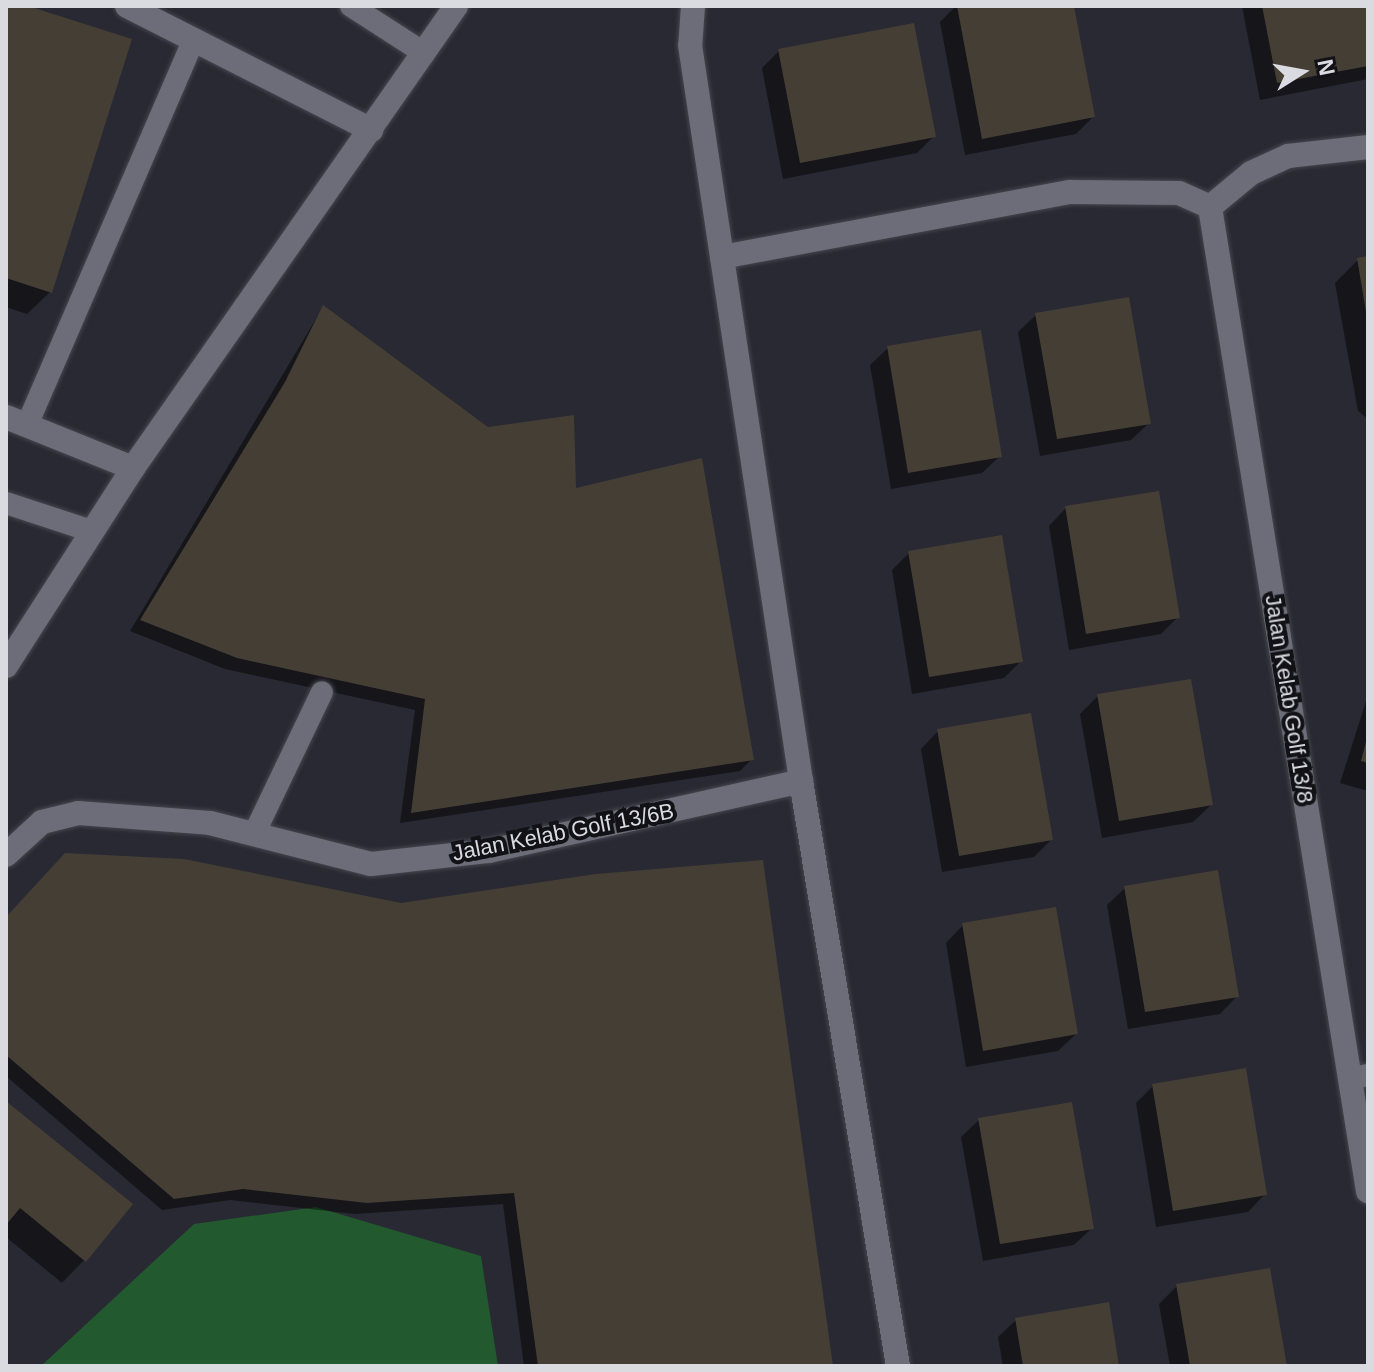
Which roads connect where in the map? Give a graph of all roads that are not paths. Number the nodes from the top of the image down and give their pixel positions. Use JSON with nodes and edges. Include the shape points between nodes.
{"nodes":[{"id":1,"x":127,"y":6,"type":"edge"},
{"id":2,"x":351,"y":6,"type":"edge"},
{"id":3,"x":456,"y":6,"type":"edge"},
{"id":4,"x":693,"y":6,"type":"edge"},
{"id":5,"x":193,"y":42,"type":"junction"},
{"id":6,"x":424,"y":53,"type":"junction"},
{"id":7,"x":371,"y":130,"type":"junction"},
{"id":8,"x":1368,"y":147,"type":"edge"},
{"id":9,"x":1210,"y":207,"type":"junction"},
{"id":10,"x":722,"y":257,"type":"junction"},
{"id":11,"x":17,"y":421,"type":"edge"},
{"id":12,"x":133,"y":468,"type":"junction"},
{"id":13,"x":6,"y":503,"type":"edge"},
{"id":14,"x":91,"y":531,"type":"junction"},
{"id":15,"x":6,"y":666,"type":"edge"},
{"id":16,"x":322,"y":692,"type":"dead end"},
{"id":17,"x":801,"y":781,"type":"junction"},
{"id":18,"x":254,"y":834,"type":"junction"},
{"id":19,"x":6,"y":855,"type":"edge"},
{"id":20,"x":1359,"y":1077,"type":"edge"},
{"id":21,"x":1368,"y":1191,"type":"edge"},
{"id":22,"x":898,"y":1366,"type":"edge"}],
"edges":[{"from":1,"to":5,"type":"street"},
{"from":2,"to":6,"type":"lane"},
{"from":3,"to":6,"type":"street"},
{"from":4,"to":10,"type":"street","via":[[690,45]]},
{"from":5,"to":7,"type":"street"},
{"from":5,"to":11,"type":"lane"},
{"from":6,"to":7,"type":"street"},
{"from":7,"to":12,"type":"street"},
{"from":8,"to":9,"type":"street","via":[[1288,156],[1251,173]]},
{"from":9,"to":10,"type":"street","via":[[1166,192],[1070,192]]},
{"from":9,"to":20,"type":"street","name":"Jalan Kelab Golf 13/8"},
{"from":10,"to":17,"type":"street"},
{"from":11,"to":12,"type":"street"},
{"from":12,"to":14,"type":"street"},
{"from":13,"to":14,"type":"lane"},
{"from":14,"to":15,"type":"street"},
{"from":16,"to":18,"type":"lane"},
{"from":17,"to":18,"type":"street","name":"Jalan Kelab Golf 13/6B","via":[[489,851],[371,864]]},
{"from":17,"to":22,"type":"street"},
{"from":18,"to":19,"type":"street","name":"Jalan Kelab Golf 13/6B","via":[[210,823],[78,813],[42,822]]},
{"from":20,"to":21,"type":"street","name":"Jalan Kelab Golf 13/8"}]}
